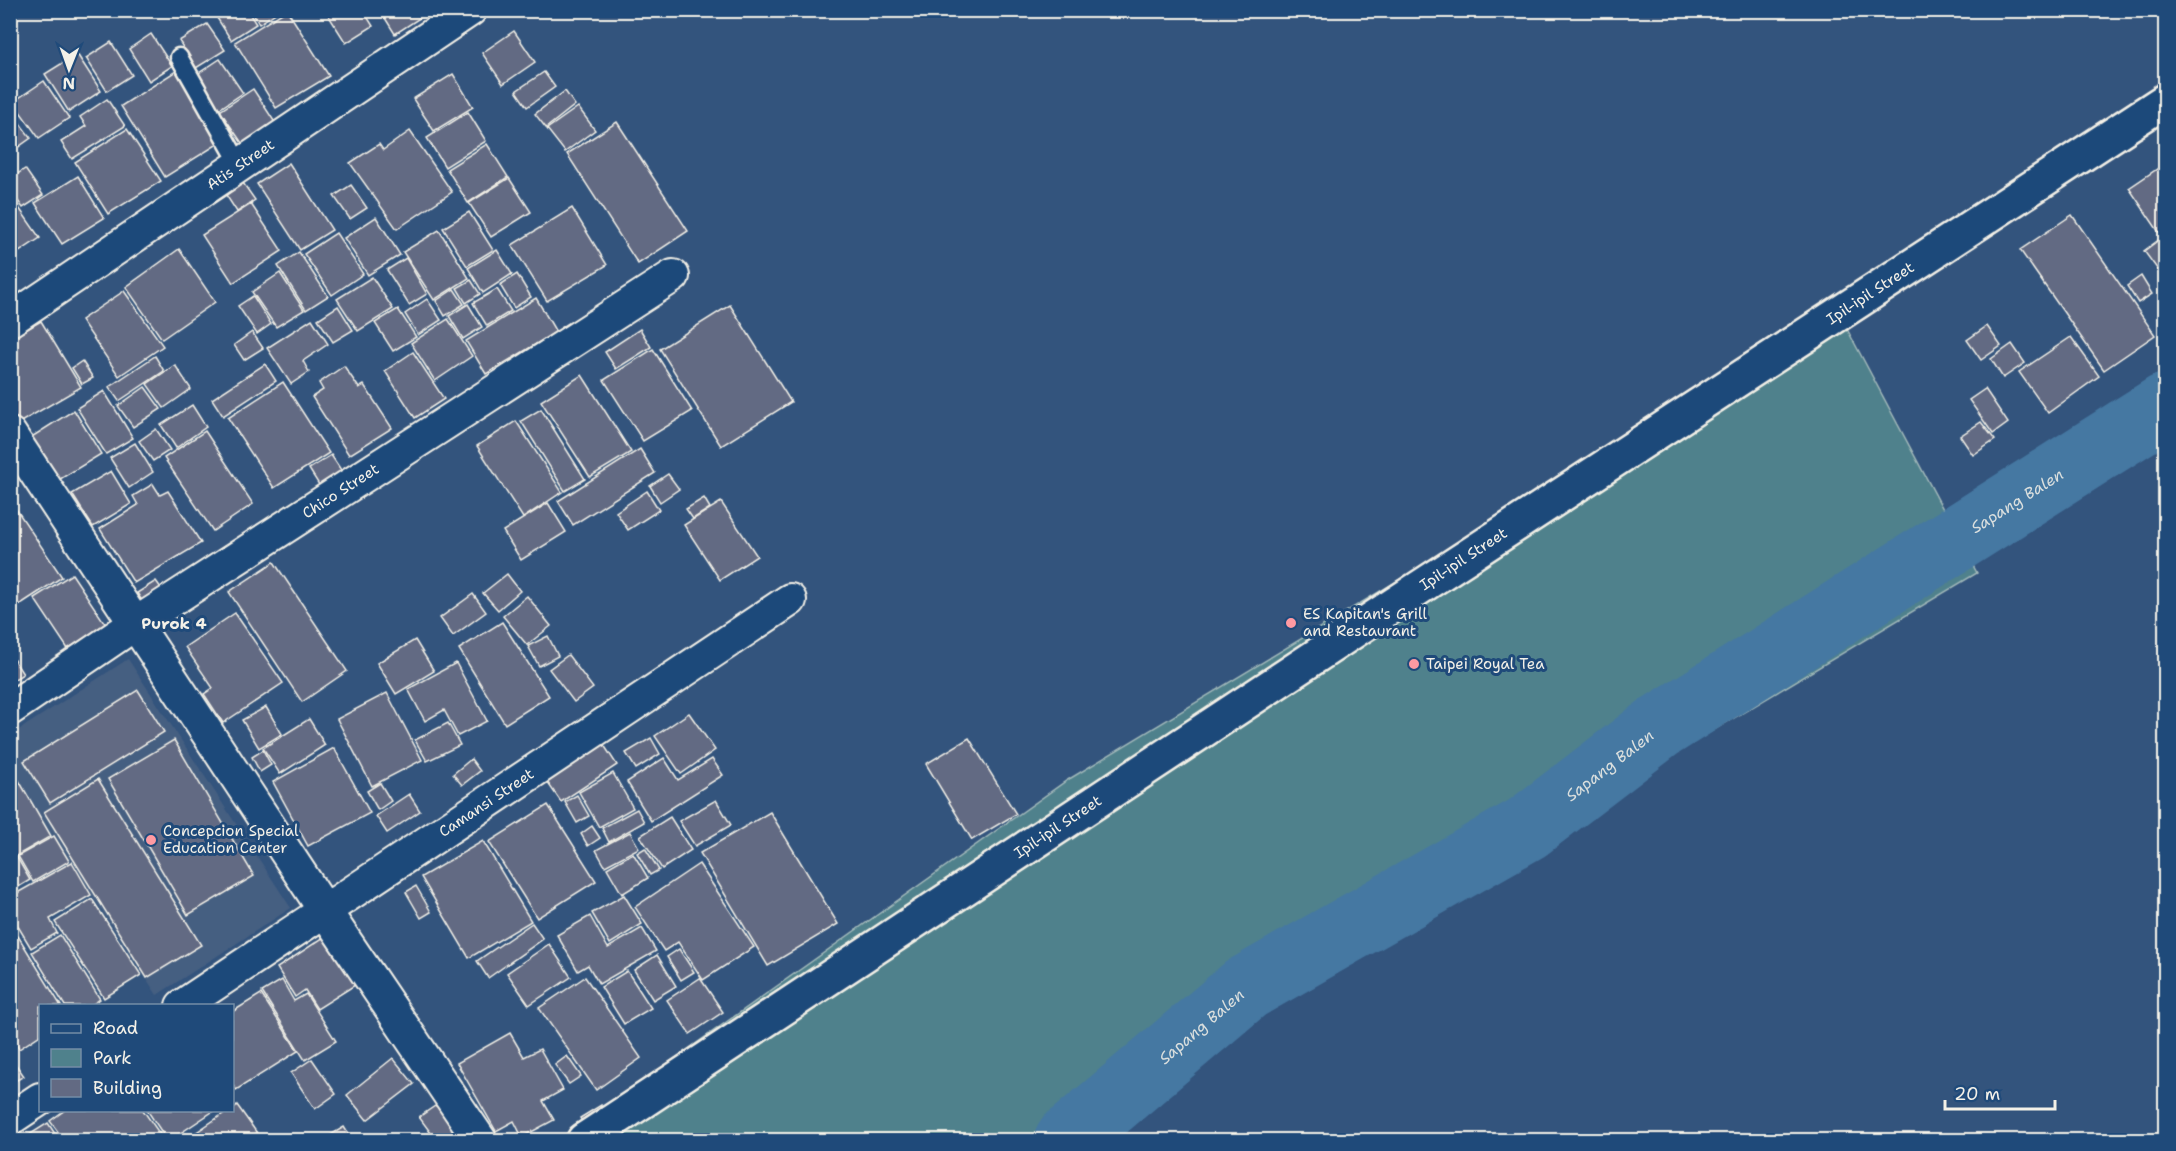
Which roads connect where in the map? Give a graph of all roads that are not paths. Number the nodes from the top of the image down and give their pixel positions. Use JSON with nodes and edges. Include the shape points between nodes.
{"nodes":[{"id":1,"x":470,"y":10,"type":"edge"},
{"id":2,"x":179,"y":57,"type":"dead end"},
{"id":3,"x":2166,"y":100,"type":"edge"},
{"id":4,"x":240,"y":165,"type":"junction"},
{"id":5,"x":673,"y":276,"type":"dead end"},
{"id":6,"x":10,"y":320,"type":"edge"},
{"id":7,"x":10,"y":434,"type":"edge"},
{"id":8,"x":790,"y":600,"type":"dead end"},
{"id":9,"x":135,"y":624,"type":"junction"},
{"id":10,"x":10,"y":709,"type":"edge"},
{"id":11,"x":325,"y":911,"type":"junction"},
{"id":12,"x":184,"y":1004,"type":"edge"},
{"id":13,"x":39,"y":1100,"type":"edge"},
{"id":14,"x":10,"y":1119,"type":"edge"},
{"id":15,"x":480,"y":1140,"type":"edge"},
{"id":16,"x":584,"y":1140,"type":"edge"}],
"edges":[{"from":1,"to":4,"type":"street","name":"Atis Street"},
{"from":2,"to":4,"type":"lane"},
{"from":3,"to":16,"type":"street","name":"Ipil-ipil Street"},
{"from":4,"to":6,"type":"street","name":"Atis Street"},
{"from":5,"to":9,"type":"street","name":"Chico Street"},
{"from":7,"to":9,"type":"street"},
{"from":8,"to":11,"type":"street","name":"Camansi Street"},
{"from":9,"to":10,"type":"street","name":"Chico Street"},
{"from":9,"to":11,"type":"street"},
{"from":11,"to":12,"type":"street","name":"Camansi Street"},
{"from":11,"to":15,"type":"street"},
{"from":13,"to":14,"type":"street"}]}
